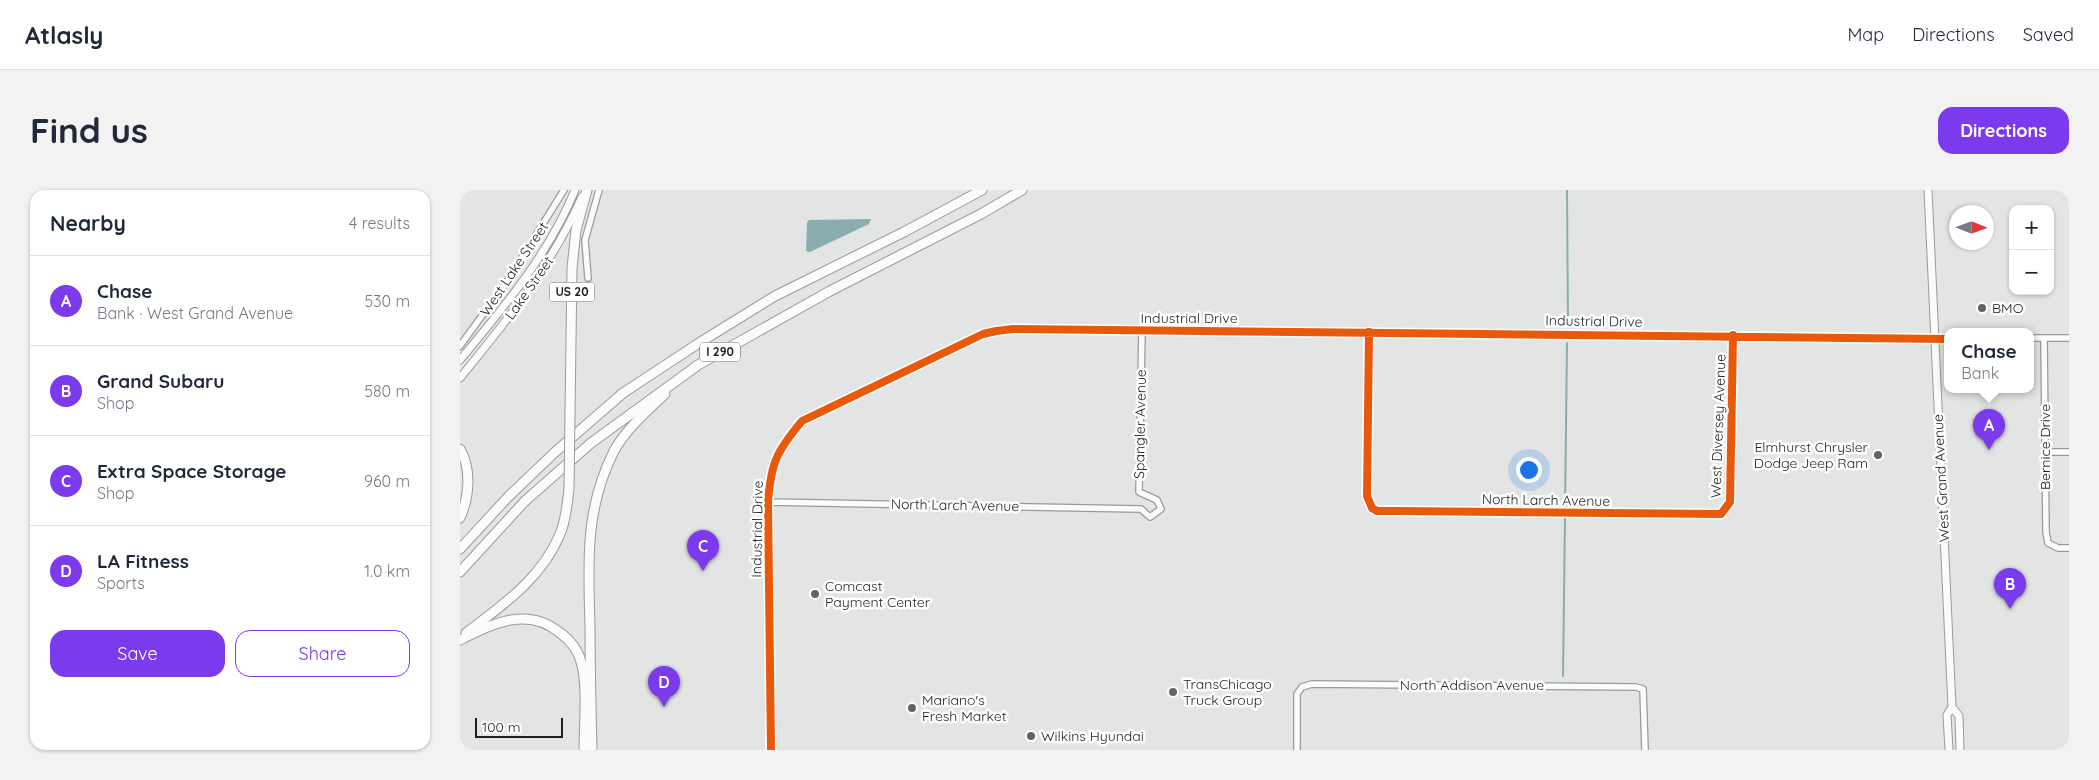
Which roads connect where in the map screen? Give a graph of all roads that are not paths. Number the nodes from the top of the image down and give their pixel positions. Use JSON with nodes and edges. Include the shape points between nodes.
{"nodes":[{"id":1,"x":564,"y":190,"type":"edge"},
{"id":2,"x":574,"y":190,"type":"edge"},
{"id":3,"x":586,"y":190,"type":"edge"},
{"id":4,"x":600,"y":190,"type":"edge"},
{"id":5,"x":982,"y":190,"type":"edge"},
{"id":6,"x":1022,"y":190,"type":"edge"},
{"id":7,"x":1928,"y":190,"type":"edge"},
{"id":8,"x":588,"y":278,"type":"dead end"},
{"id":9,"x":1142,"y":330,"type":"junction"},
{"id":10,"x":1369,"y":332,"type":"junction"},
{"id":11,"x":1733,"y":335,"type":"junction"},
{"id":12,"x":1944,"y":338,"type":"edge"},
{"id":13,"x":2034,"y":338,"type":"edge"},
{"id":14,"x":2044,"y":338,"type":"junction"},
{"id":15,"x":2069,"y":338,"type":"edge"},
{"id":16,"x":1934,"y":339,"type":"junction"},
{"id":17,"x":460,"y":346,"type":"edge"},
{"id":18,"x":460,"y":360,"type":"edge"},
{"id":19,"x":698,"y":365,"type":"junction"},
{"id":20,"x":460,"y":378,"type":"edge"},
{"id":21,"x":460,"y":449,"type":"edge"},
{"id":22,"x":2046,"y":452,"type":"junction"},
{"id":23,"x":2069,"y":452,"type":"edge"},
{"id":24,"x":768,"y":502,"type":"junction"},
{"id":25,"x":1141,"y":508,"type":"joint"},
{"id":26,"x":1721,"y":514,"type":"joint"},
{"id":27,"x":460,"y":518,"type":"edge"},
{"id":28,"x":2069,"y":548,"type":"edge"},
{"id":29,"x":460,"y":549,"type":"edge"},
{"id":30,"x":460,"y":572,"type":"edge"},
{"id":31,"x":460,"y":639,"type":"edge"},
{"id":32,"x":1952,"y":707,"type":"junction"},
{"id":33,"x":584,"y":750,"type":"edge"},
{"id":34,"x":592,"y":750,"type":"edge"},
{"id":35,"x":771,"y":750,"type":"edge"},
{"id":36,"x":1297,"y":750,"type":"edge"},
{"id":37,"x":1645,"y":750,"type":"edge"},
{"id":38,"x":1949,"y":750,"type":"edge"},
{"id":39,"x":1960,"y":750,"type":"edge"}],
"edges":[{"from":1,"to":17,"type":"street","name":"West Lake Street","via":[[508,280]]},
{"from":2,"to":18,"type":"main road","name":"Lake Street","via":[[565,214],[529,273]]},
{"from":3,"to":20,"type":"main road","name":"Lake Street","via":[[542,273]]},
{"from":3,"to":31,"type":"highway","number":"US 20","bridge":true,"via":[[576,230],[572,268],[570,489],[561,533],[552,552],[520,592]]},
{"from":4,"to":8,"type":"street","via":[[585,240]]},
{"from":5,"to":29,"type":"highway","number":"I 290","via":[[775,296],[623,393],[554,453]]},
{"from":6,"to":19,"type":"highway","number":"I 290"},
{"from":7,"to":16,"type":"main road","name":"West Grand Avenue"},
{"from":9,"to":10,"type":"street","name":"Industrial Drive"},
{"from":9,"to":24,"type":"street","name":"Industrial Drive","via":[[1009,330],[979,336],[802,421],[782,445],[770,482]]},
{"from":9,"to":25,"type":"street","name":"Spangler Avenue","via":[[1139,492],[1157,500],[1161,509],[1150,518]]},
{"from":10,"to":11,"type":"street","name":"Industrial Drive"},
{"from":10,"to":26,"type":"street","name":"North Larch Avenue","via":[[1367,496],[1372,508],[1378,511]]},
{"from":11,"to":16,"type":"street","name":"Industrial Drive"},
{"from":11,"to":26,"type":"street","name":"West Diversey Avenue","via":[[1730,502]]},
{"from":12,"to":16,"type":"street","name":"Industrial Drive"},
{"from":13,"to":14,"type":"street"},
{"from":14,"to":15,"type":"street"},
{"from":14,"to":22,"type":"street","name":"Bernice Drive"},
{"from":16,"to":32,"type":"main road","name":"West Grand Avenue"},
{"from":19,"to":30,"type":"highway","number":"I 290","via":[[591,442],[524,501]]},
{"from":19,"to":34,"type":"highway","via":[[640,417],[615,449],[594,503],[588,555]]},
{"from":21,"to":27,"type":"highway","via":[[467,470],[468,488]]},
{"from":22,"to":23,"type":"street"},
{"from":22,"to":28,"type":"street","name":"Bernice Drive","via":[[2048,543],[2058,548]]},
{"from":24,"to":25,"type":"street","name":"North Larch Avenue"},
{"from":24,"to":35,"type":"street","name":"Industrial Drive"},
{"from":31,"to":33,"type":"highway","via":[[494,624],[523,618],[540,620],[568,638],[582,664]]},
{"from":32,"to":38,"type":"main road","name":"West Grand Avenue","via":[[1947,715]]},
{"from":32,"to":39,"type":"main road","name":"West Grand Avenue","via":[[1959,716]]},
{"from":36,"to":37,"type":"street","name":"North Addison Avenue","via":[[1296,700],[1302,687],[1312,684],[1631,686],[1643,689]]}]}
